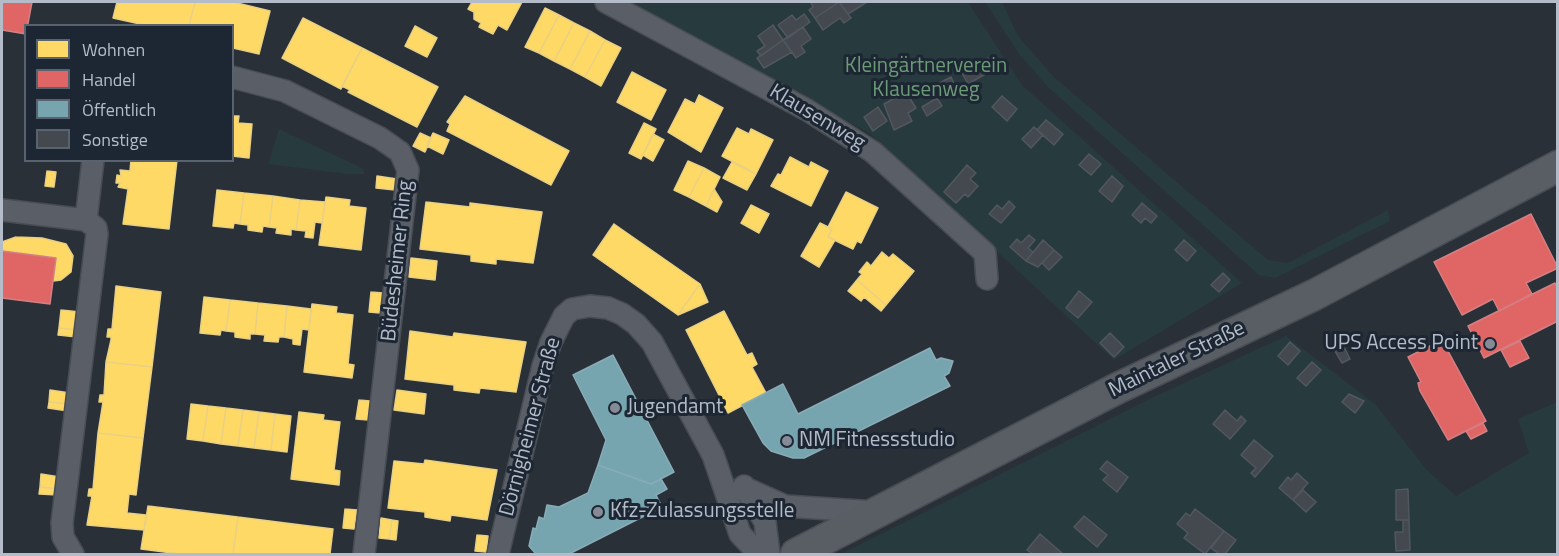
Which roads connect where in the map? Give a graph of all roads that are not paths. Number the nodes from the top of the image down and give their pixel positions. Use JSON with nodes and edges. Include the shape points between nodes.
{"nodes":[{"id":1,"x":606,"y":2,"type":"edge"},
{"id":2,"x":234,"y":78,"type":"edge"},
{"id":3,"x":93,"y":162,"type":"edge"},
{"id":4,"x":1557,"y":166,"type":"edge"},
{"id":5,"x":2,"y":210,"type":"edge"},
{"id":6,"x":86,"y":220,"type":"junction"},
{"id":7,"x":987,"y":279,"type":"dead end"},
{"id":8,"x":713,"y":455,"type":"junction"},
{"id":9,"x":745,"y":488,"type":"junction"},
{"id":10,"x":879,"y":512,"type":"junction"},
{"id":11,"x":73,"y":555,"type":"edge"},
{"id":12,"x":364,"y":555,"type":"edge"},
{"id":13,"x":498,"y":555,"type":"edge"},
{"id":14,"x":759,"y":555,"type":"edge"},
{"id":15,"x":769,"y":555,"type":"edge"},
{"id":16,"x":796,"y":555,"type":"edge"}],
"edges":[{"from":1,"to":7,"type":"street","name":"Klausenweg","via":[[864,145],[985,253]]},
{"from":2,"to":12,"type":"street","name":"Büdesheimer Ring","via":[[285,92],[380,138],[400,152],[408,170]]},
{"from":3,"to":6,"type":"street"},
{"from":4,"to":10,"type":"main road","name":"Maintaler Straße","via":[[1314,295],[1118,388]]},
{"from":5,"to":6,"type":"street"},
{"from":6,"to":11,"type":"street","via":[[97,234],[62,523],[63,537]]},
{"from":8,"to":9,"type":"street","name":"Dörnigheimer Straße"},
{"from":8,"to":13,"type":"street","name":"Dörnigheimer Straße","via":[[644,331],[608,308],[572,309],[558,326],[543,366]]},
{"from":8,"to":14,"type":"street","name":"Dörnigheimer Straße","via":[[740,534]]},
{"from":9,"to":10,"type":"street","name":"Dörnigheimer Straße","via":[[785,506]]},
{"from":9,"to":15,"type":"street","name":"Dörnigheimer Straße","via":[[765,522]]},
{"from":10,"to":16,"type":"main road","name":"Maintaler Straße"}]}
